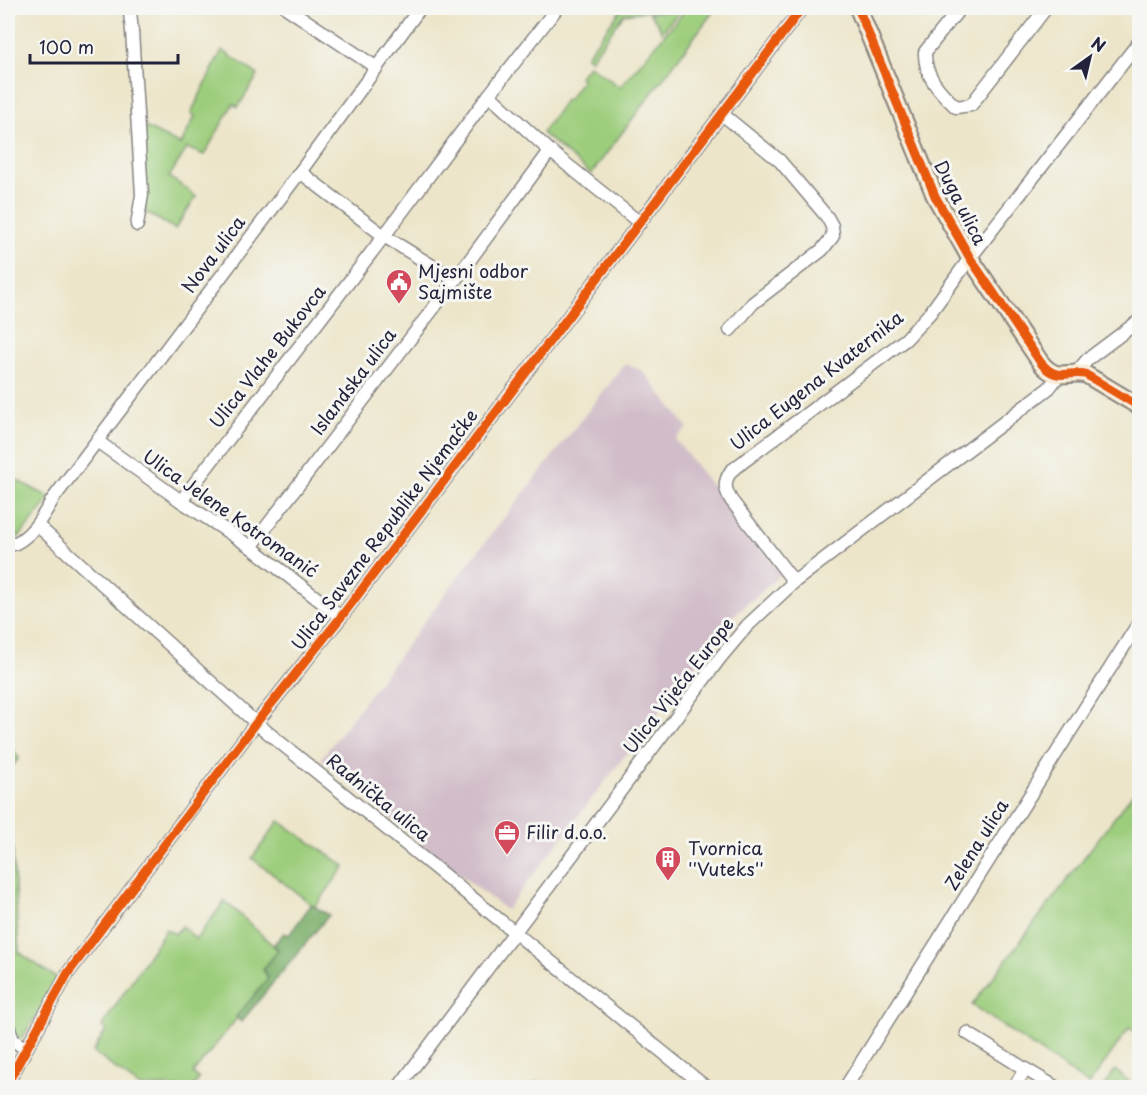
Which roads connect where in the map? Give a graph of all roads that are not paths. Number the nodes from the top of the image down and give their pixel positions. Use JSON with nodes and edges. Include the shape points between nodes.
{"nodes":[{"id":1,"x":125,"y":8,"type":"edge"},
{"id":2,"x":287,"y":8,"type":"edge"},
{"id":3,"x":420,"y":8,"type":"edge"},
{"id":4,"x":557,"y":8,"type":"edge"},
{"id":5,"x":802,"y":8,"type":"edge"},
{"id":6,"x":858,"y":8,"type":"edge"},
{"id":7,"x":960,"y":8,"type":"edge"},
{"id":8,"x":1046,"y":8,"type":"edge"},
{"id":9,"x":1137,"y":48,"type":"edge"},
{"id":10,"x":377,"y":68,"type":"junction"},
{"id":11,"x":489,"y":95,"type":"junction"},
{"id":12,"x":722,"y":114,"type":"junction"},
{"id":13,"x":550,"y":151,"type":"junction"},
{"id":14,"x":300,"y":172,"type":"junction"},
{"id":15,"x":640,"y":223,"type":"junction"},
{"id":16,"x":137,"y":225,"type":"dead end"},
{"id":17,"x":384,"y":236,"type":"junction"},
{"id":18,"x":970,"y":258,"type":"junction"},
{"id":19,"x":455,"y":280,"type":"junction"},
{"id":20,"x":1140,"y":320,"type":"edge"},
{"id":21,"x":730,"y":330,"type":"dead end"},
{"id":22,"x":1076,"y":373,"type":"junction"},
{"id":23,"x":1059,"y":375,"type":"junction"},
{"id":24,"x":1140,"y":408,"type":"edge"},
{"id":25,"x":97,"y":441,"type":"junction"},
{"id":26,"x":181,"y":501,"type":"junction"},
{"id":27,"x":37,"y":525,"type":"junction"},
{"id":28,"x":8,"y":546,"type":"edge"},
{"id":29,"x":250,"y":547,"type":"junction"},
{"id":30,"x":794,"y":582,"type":"junction"},
{"id":31,"x":342,"y":617,"type":"junction"},
{"id":32,"x":1140,"y":621,"type":"edge"},
{"id":33,"x":256,"y":723,"type":"junction"},
{"id":34,"x":514,"y":932,"type":"junction"},
{"id":35,"x":8,"y":1026,"type":"edge"},
{"id":36,"x":967,"y":1033,"type":"dead end"},
{"id":37,"x":26,"y":1049,"type":"junction"},
{"id":38,"x":1025,"y":1069,"type":"junction"},
{"id":39,"x":8,"y":1082,"type":"edge"},
{"id":40,"x":398,"y":1088,"type":"edge"},
{"id":41,"x":707,"y":1088,"type":"edge"},
{"id":42,"x":844,"y":1088,"type":"edge"},
{"id":43,"x":1014,"y":1088,"type":"edge"},
{"id":44,"x":1057,"y":1088,"type":"edge"}],
"edges":[{"from":1,"to":16,"type":"street","via":[[130,12],[132,31],[142,195]]},
{"from":2,"to":10,"type":"street"},
{"from":3,"to":10,"type":"street","name":"Nova ulica"},
{"from":4,"to":11,"type":"street","name":"Ulica Vlahe Bukovca"},
{"from":5,"to":12,"type":"street","name":"Ulica Savezne Republike Njemačke"},
{"from":6,"to":18,"type":"main road","name":"Duga ulica","via":[[935,196]]},
{"from":7,"to":8,"type":"street","via":[[925,52],[930,76],[956,107],[971,105]]},
{"from":9,"to":18,"type":"street","name":"Ulica Eugena Kvaternika"},
{"from":10,"to":14,"type":"street","name":"Nova ulica"},
{"from":11,"to":13,"type":"street"},
{"from":11,"to":17,"type":"street","name":"Ulica Vlahe Bukovca"},
{"from":12,"to":15,"type":"street","name":"Ulica Savezne Republike Njemačke"},
{"from":12,"to":21,"type":"street","via":[[780,161],[827,217],[833,236],[822,250],[753,303]]},
{"from":13,"to":15,"type":"street"},
{"from":13,"to":19,"type":"street","name":"Islandska ulica"},
{"from":14,"to":17,"type":"street"},
{"from":14,"to":25,"type":"street","name":"Nova ulica"},
{"from":15,"to":31,"type":"street","name":"Ulica Savezne Republike Njemačke"},
{"from":17,"to":19,"type":"street"},
{"from":17,"to":26,"type":"street","name":"Ulica Vlahe Bukovca"},
{"from":18,"to":23,"type":"main road","name":"Duga ulica","via":[[1041,363],[1052,374]]},
{"from":18,"to":30,"type":"street","name":"Ulica Eugena Kvaternika","via":[[906,339],[726,478],[725,489],[731,500]]},
{"from":19,"to":29,"type":"street","name":"Islandska ulica"},
{"from":20,"to":22,"type":"street","via":[[1088,359]]},
{"from":22,"to":23,"type":"main road"},
{"from":22,"to":24,"type":"main road","via":[[1094,378]]},
{"from":23,"to":30,"type":"street","name":"Ulica Vijeća Europe","via":[[1049,388]]},
{"from":25,"to":26,"type":"street","name":"Ulica Jelene Kotromanić"},
{"from":25,"to":27,"type":"street","name":"Nova ulica"},
{"from":26,"to":29,"type":"street","name":"Ulica Jelene Kotromanić"},
{"from":27,"to":28,"type":"street"},
{"from":27,"to":33,"type":"street","name":"Radnička ulica"},
{"from":29,"to":31,"type":"street","name":"Ulica Jelene Kotromanić"},
{"from":30,"to":34,"type":"street","name":"Ulica Vijeća Europe","via":[[720,658]]},
{"from":31,"to":33,"type":"street","name":"Ulica Savezne Republike Njemačke"},
{"from":32,"to":42,"type":"street","name":"Zelena ulica"},
{"from":33,"to":34,"type":"street","name":"Radnička ulica"},
{"from":33,"to":37,"type":"street","name":"Ulica Savezne Republike Njemačke","via":[[68,973]]},
{"from":34,"to":40,"type":"street","name":"Ulica Vijeća Europe"},
{"from":34,"to":41,"type":"street","name":"Radnička ulica"},
{"from":35,"to":37,"type":"street","via":[[13,1040]]},
{"from":36,"to":38,"type":"street"},
{"from":37,"to":39,"type":"street","name":"Ulica Savezne Republike Njemačke"},
{"from":38,"to":43,"type":"street"},
{"from":38,"to":44,"type":"street"}]}
